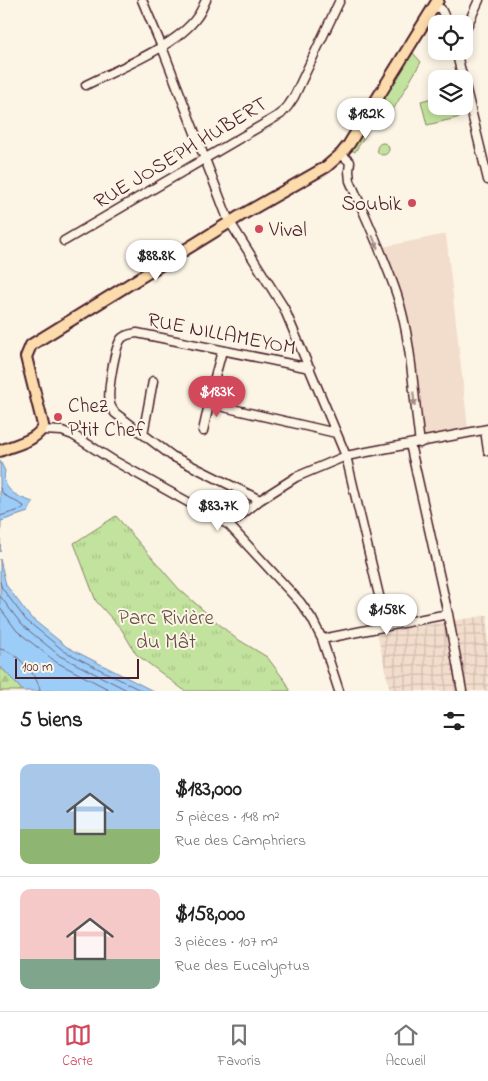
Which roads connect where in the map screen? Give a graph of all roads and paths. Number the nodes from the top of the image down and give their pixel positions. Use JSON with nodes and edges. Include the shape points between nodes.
{"nodes":[{"id":1,"x":142,"y":0,"type":"edge"},
{"id":2,"x":206,"y":0,"type":"edge"},
{"id":3,"x":340,"y":0,"type":"edge"},
{"id":4,"x":479,"y":0,"type":"edge"},
{"id":5,"x":436,"y":3,"type":"edge"},
{"id":6,"x":443,"y":15,"type":"edge"},
{"id":7,"x":473,"y":15,"type":"edge"},
{"id":8,"x":162,"y":47,"type":"junction"},
{"id":9,"x":86,"y":85,"type":"dead end"},
{"id":10,"x":472,"y":115,"type":"edge"},
{"id":11,"x":341,"y":154,"type":"junction"},
{"id":12,"x":204,"y":159,"type":"junction"},
{"id":13,"x":488,"y":180,"type":"edge"},
{"id":14,"x":230,"y":223,"type":"junction"},
{"id":15,"x":64,"y":241,"type":"dead end"},
{"id":16,"x":222,"y":351,"type":"junction"},
{"id":17,"x":310,"y":368,"type":"junction"},
{"id":18,"x":153,"y":381,"type":"dead end"},
{"id":19,"x":210,"y":400,"type":"junction"},
{"id":20,"x":42,"y":430,"type":"junction"},
{"id":21,"x":487,"y":430,"type":"edge"},
{"id":22,"x":203,"y":431,"type":"dead end"},
{"id":23,"x":143,"y":434,"type":"junction"},
{"id":24,"x":336,"y":434,"type":"junction"},
{"id":25,"x":420,"y":443,"type":"junction"},
{"id":26,"x":410,"y":444,"type":"junction"},
{"id":27,"x":0,"y":451,"type":"edge"},
{"id":28,"x":488,"y":451,"type":"edge"},
{"id":29,"x":346,"y":456,"type":"junction"},
{"id":30,"x":260,"y":500,"type":"junction"},
{"id":31,"x":229,"y":525,"type":"junction"},
{"id":32,"x":448,"y":614,"type":"junction"},
{"id":33,"x":386,"y":625,"type":"junction"},
{"id":34,"x":322,"y":639,"type":"junction"},
{"id":35,"x":339,"y":691,"type":"edge"},
{"id":36,"x":462,"y":691,"type":"edge"}],
"edges":[{"from":1,"to":8,"type":"street"},
{"from":2,"to":8,"type":"street","via":[[191,24]]},
{"from":3,"to":12,"type":"street","name":"RUE JOSEPH HUBERT","via":[[288,106]]},
{"from":4,"to":7,"type":"street"},
{"from":5,"to":6,"type":"street"},
{"from":5,"to":11,"type":"main road"},
{"from":8,"to":9,"type":"street"},
{"from":8,"to":12,"type":"street"},
{"from":10,"to":13,"type":"street"},
{"from":11,"to":14,"type":"main road"},
{"from":11,"to":25,"type":"street","one_way":true,"via":[[350,162],[350,181],[397,295]]},
{"from":12,"to":14,"type":"street"},
{"from":12,"to":15,"type":"street","name":"RUE JOSEPH HUBERT"},
{"from":14,"to":17,"type":"street","via":[[284,308]]},
{"from":14,"to":20,"type":"main road","via":[[30,345],[26,357]]},
{"from":16,"to":17,"type":"street","name":"RUE NILLAMEYOM"},
{"from":16,"to":19,"type":"street"},
{"from":16,"to":23,"type":"street","name":"RUE NILLAMEYOM","via":[[137,333],[122,338],[109,393],[110,404],[115,413]]},
{"from":17,"to":24,"type":"street"},
{"from":18,"to":23,"type":"street"},
{"from":19,"to":22,"type":"street"},
{"from":19,"to":24,"type":"street","via":[[215,406]]},
{"from":20,"to":27,"type":"main road"},
{"from":20,"to":31,"type":"street","via":[[73,435]]},
{"from":21,"to":25,"type":"street"},
{"from":21,"to":28,"type":"street"},
{"from":23,"to":30,"type":"street","name":"RUE NILLAMEYOM","via":[[172,456]]},
{"from":24,"to":29,"type":"street"},
{"from":25,"to":26,"type":"street"},
{"from":26,"to":29,"type":"street"},
{"from":26,"to":32,"type":"street"},
{"from":29,"to":30,"type":"street","via":[[296,477]]},
{"from":29,"to":33,"type":"street"},
{"from":30,"to":31,"type":"street"},
{"from":31,"to":34,"type":"street","via":[[300,602]]},
{"from":32,"to":33,"type":"street"},
{"from":32,"to":36,"type":"street"},
{"from":33,"to":34,"type":"street"},
{"from":34,"to":35,"type":"street"}]}
